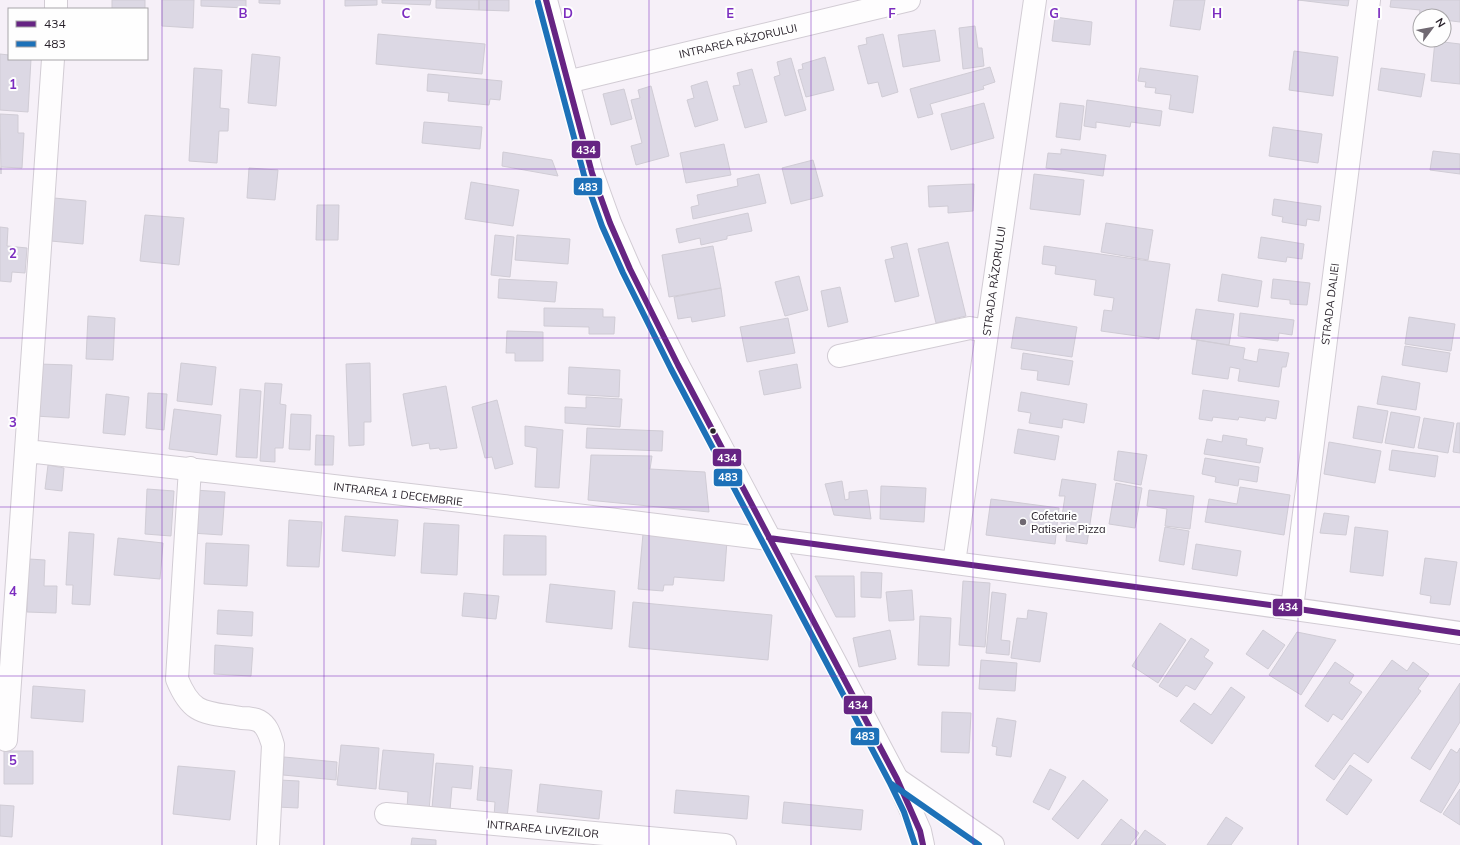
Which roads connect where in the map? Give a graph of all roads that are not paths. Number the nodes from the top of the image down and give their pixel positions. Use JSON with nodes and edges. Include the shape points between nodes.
{"nodes":[{"id":1,"x":546,"y":0,"type":"edge"},
{"id":2,"x":909,"y":0,"type":"edge"},
{"id":3,"x":1034,"y":0,"type":"edge"},
{"id":4,"x":1369,"y":0,"type":"edge"},
{"id":5,"x":53,"y":60,"type":"edge"},
{"id":6,"x":567,"y":82,"type":"junction"},
{"id":7,"x":987,"y":331,"type":"junction"},
{"id":8,"x":839,"y":356,"type":"dead end"},
{"id":9,"x":27,"y":451,"type":"junction"},
{"id":10,"x":190,"y":468,"type":"junction"},
{"id":11,"x":769,"y":538,"type":"junction"},
{"id":12,"x":954,"y":563,"type":"junction"},
{"id":13,"x":1292,"y":608,"type":"junction"},
{"id":14,"x":1460,"y":633,"type":"edge"},
{"id":15,"x":6,"y":740,"type":"dead end"},
{"id":16,"x":897,"y":780,"type":"junction"},
{"id":17,"x":386,"y":814,"type":"dead end"},
{"id":18,"x":268,"y":845,"type":"edge"},
{"id":19,"x":725,"y":845,"type":"edge"},
{"id":20,"x":923,"y":845,"type":"edge"},
{"id":21,"x":993,"y":845,"type":"edge"}],
"edges":[{"from":1,"to":6,"type":"street"},
{"from":2,"to":6,"type":"street","name":"INTRAREA RĂZORULUI"},
{"from":3,"to":7,"type":"street","name":"STRADA RĂZORULUI"},
{"from":4,"to":13,"type":"street","name":"STRADA DALIEI"},
{"from":5,"to":9,"type":"street"},
{"from":6,"to":11,"type":"street","via":[[592,173],[630,270]]},
{"from":7,"to":8,"type":"street","via":[[970,328]]},
{"from":7,"to":12,"type":"street","name":"STRADA RĂZORULUI"},
{"from":9,"to":10,"type":"street","name":"INTRAREA 1 DECEMBRIE"},
{"from":9,"to":15,"type":"street"},
{"from":10,"to":11,"type":"street","name":"INTRAREA 1 DECEMBRIE"},
{"from":10,"to":18,"type":"street","via":[[177,679],[183,694],[192,705],[205,712],[259,721],[268,730],[273,745]]},
{"from":11,"to":12,"type":"street","name":"INTRAREA 1 DECEMBRIE"},
{"from":11,"to":16,"type":"street"},
{"from":12,"to":13,"type":"street","name":"INTRAREA 1 DECEMBRIE"},
{"from":13,"to":14,"type":"street","name":"INTRAREA 1 DECEMBRIE"},
{"from":16,"to":20,"type":"street","via":[[920,831]]},
{"from":16,"to":21,"type":"street"},
{"from":17,"to":19,"type":"street","name":"INTRAREA LIVEZILOR"}]}
